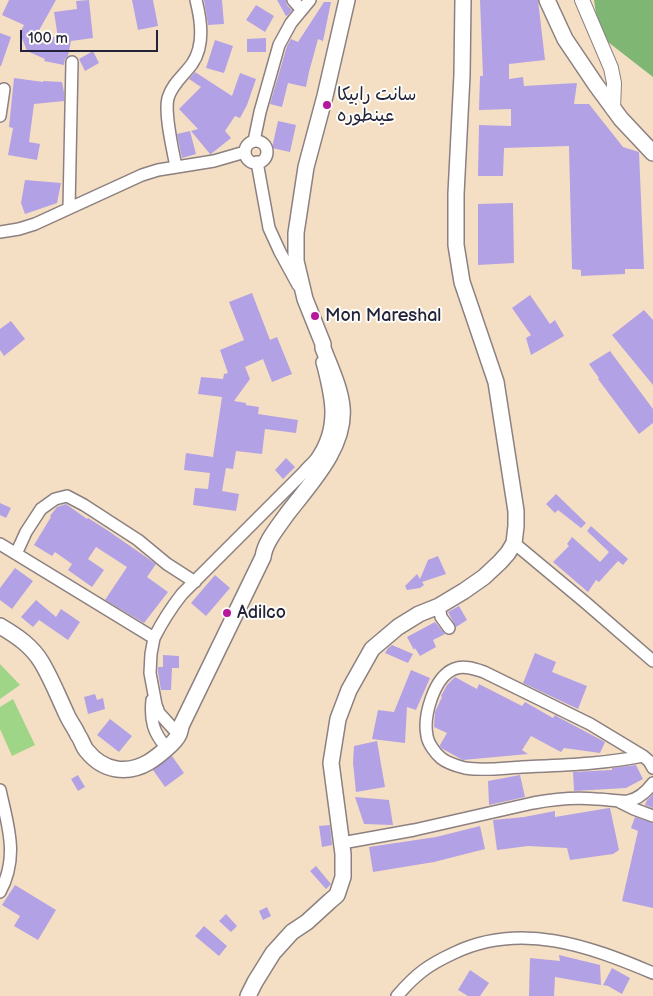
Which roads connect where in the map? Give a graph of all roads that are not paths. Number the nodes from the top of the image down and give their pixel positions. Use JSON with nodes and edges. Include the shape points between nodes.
{"nodes":[{"id":1,"x":196,"y":0,"type":"edge"},
{"id":2,"x":293,"y":0,"type":"edge"},
{"id":3,"x":310,"y":0,"type":"edge"},
{"id":4,"x":347,"y":0,"type":"edge"},
{"id":5,"x":463,"y":0,"type":"edge"},
{"id":6,"x":548,"y":0,"type":"edge"},
{"id":7,"x":582,"y":0,"type":"edge"},
{"id":8,"x":302,"y":10,"type":"junction"},
{"id":9,"x":72,"y":62,"type":"dead end"},
{"id":10,"x":4,"y":89,"type":"dead end"},
{"id":11,"x":613,"y":109,"type":"junction"},
{"id":12,"x":0,"y":116,"type":"edge"},
{"id":13,"x":254,"y":141,"type":"junction"},
{"id":14,"x":245,"y":152,"type":"junction"},
{"id":15,"x":653,"y":153,"type":"edge"},
{"id":16,"x":257,"y":162,"type":"junction"},
{"id":17,"x":176,"y":167,"type":"junction"},
{"id":18,"x":69,"y":208,"type":"junction"},
{"id":19,"x":0,"y":232,"type":"edge"},
{"id":20,"x":305,"y":299,"type":"junction"},
{"id":21,"x":322,"y":341,"type":"junction"},
{"id":22,"x":514,"y":543,"type":"junction"},
{"id":23,"x":0,"y":544,"type":"edge"},
{"id":24,"x":16,"y":554,"type":"junction"},
{"id":25,"x":195,"y":582,"type":"junction"},
{"id":26,"x":439,"y":606,"type":"junction"},
{"id":27,"x":0,"y":626,"type":"edge"},
{"id":28,"x":449,"y":628,"type":"dead end"},
{"id":29,"x":154,"y":638,"type":"junction"},
{"id":30,"x":653,"y":661,"type":"edge"},
{"id":31,"x":153,"y":693,"type":"junction"},
{"id":32,"x":178,"y":730,"type":"junction"},
{"id":33,"x":164,"y":744,"type":"junction"},
{"id":34,"x":643,"y":756,"type":"junction"},
{"id":35,"x":653,"y":768,"type":"edge"},
{"id":36,"x":653,"y":783,"type":"edge"},
{"id":37,"x":0,"y":790,"type":"edge"},
{"id":38,"x":618,"y":801,"type":"junction"},
{"id":39,"x":653,"y":816,"type":"edge"},
{"id":40,"x":342,"y":842,"type":"junction"},
{"id":41,"x":0,"y":892,"type":"edge"},
{"id":42,"x":653,"y":973,"type":"edge"},
{"id":43,"x":248,"y":996,"type":"edge"},
{"id":44,"x":397,"y":996,"type":"edge"}],
"edges":[{"from":1,"to":17,"type":"street","via":[[200,44],[193,63],[168,97],[167,105]]},
{"from":2,"to":8,"type":"street"},
{"from":3,"to":8,"type":"street"},
{"from":4,"to":20,"type":"main road","via":[[306,167],[296,233],[296,261]]},
{"from":5,"to":22,"type":"main road","via":[[456,245],[462,282],[496,382],[516,511]]},
{"from":6,"to":11,"type":"main road","via":[[565,39]]},
{"from":7,"to":11,"type":"street","via":[[611,68]]},
{"from":8,"to":13,"type":"street","via":[[279,44]]},
{"from":9,"to":18,"type":"street"},
{"from":10,"to":12,"type":"street"},
{"from":11,"to":15,"type":"main road"},
{"from":13,"to":14,"type":"street"},
{"from":13,"to":16,"type":"street","via":[[264,145],[266,152],[264,159]]},
{"from":14,"to":16,"type":"street","via":[[247,158]]},
{"from":14,"to":17,"type":"street"},
{"from":16,"to":20,"type":"street","via":[[269,228]]},
{"from":17,"to":18,"type":"street","via":[[142,175]]},
{"from":18,"to":19,"type":"street","via":[[34,224]]},
{"from":20,"to":21,"type":"main road"},
{"from":21,"to":25,"type":"street","via":[[320,355],[332,408],[321,450],[303,473]]},
{"from":21,"to":32,"type":"main road","via":[[343,381],[349,404],[336,457],[330,470],[262,557]]},
{"from":22,"to":26,"type":"main road","via":[[484,577]]},
{"from":22,"to":30,"type":"street"},
{"from":23,"to":24,"type":"street"},
{"from":24,"to":25,"type":"street","via":[[41,509],[55,499],[67,496],[138,540]]},
{"from":24,"to":29,"type":"street"},
{"from":25,"to":29,"type":"street","via":[[171,608]]},
{"from":26,"to":28,"type":"street","via":[[441,617]]},
{"from":26,"to":40,"type":"main road","via":[[398,627],[372,649],[338,719],[331,763]]},
{"from":27,"to":33,"type":"main road","via":[[34,652],[53,682],[85,750],[93,758],[112,768],[134,768],[158,756]]},
{"from":29,"to":31,"type":"street","via":[[150,673]]},
{"from":31,"to":32,"type":"street","via":[[159,713]]},
{"from":31,"to":33,"type":"street","via":[[152,721]]},
{"from":32,"to":33,"type":"main road"},
{"from":34,"to":34,"type":"street","via":[[590,724],[474,669],[459,668],[447,674],[437,686],[428,708],[427,736],[434,751],[450,764],[465,768],[595,764]]},
{"from":34,"to":35,"type":"street"},
{"from":36,"to":38,"type":"street","via":[[637,798]]},
{"from":37,"to":41,"type":"street","via":[[11,851]]},
{"from":38,"to":39,"type":"street"},
{"from":38,"to":40,"type":"street","via":[[574,798],[533,802],[414,830]]},
{"from":40,"to":43,"type":"main road","via":[[343,877],[336,895],[292,932],[273,953]]},
{"from":42,"to":44,"type":"street","via":[[621,959],[560,942],[499,938],[461,949],[434,963],[414,977]]}]}
